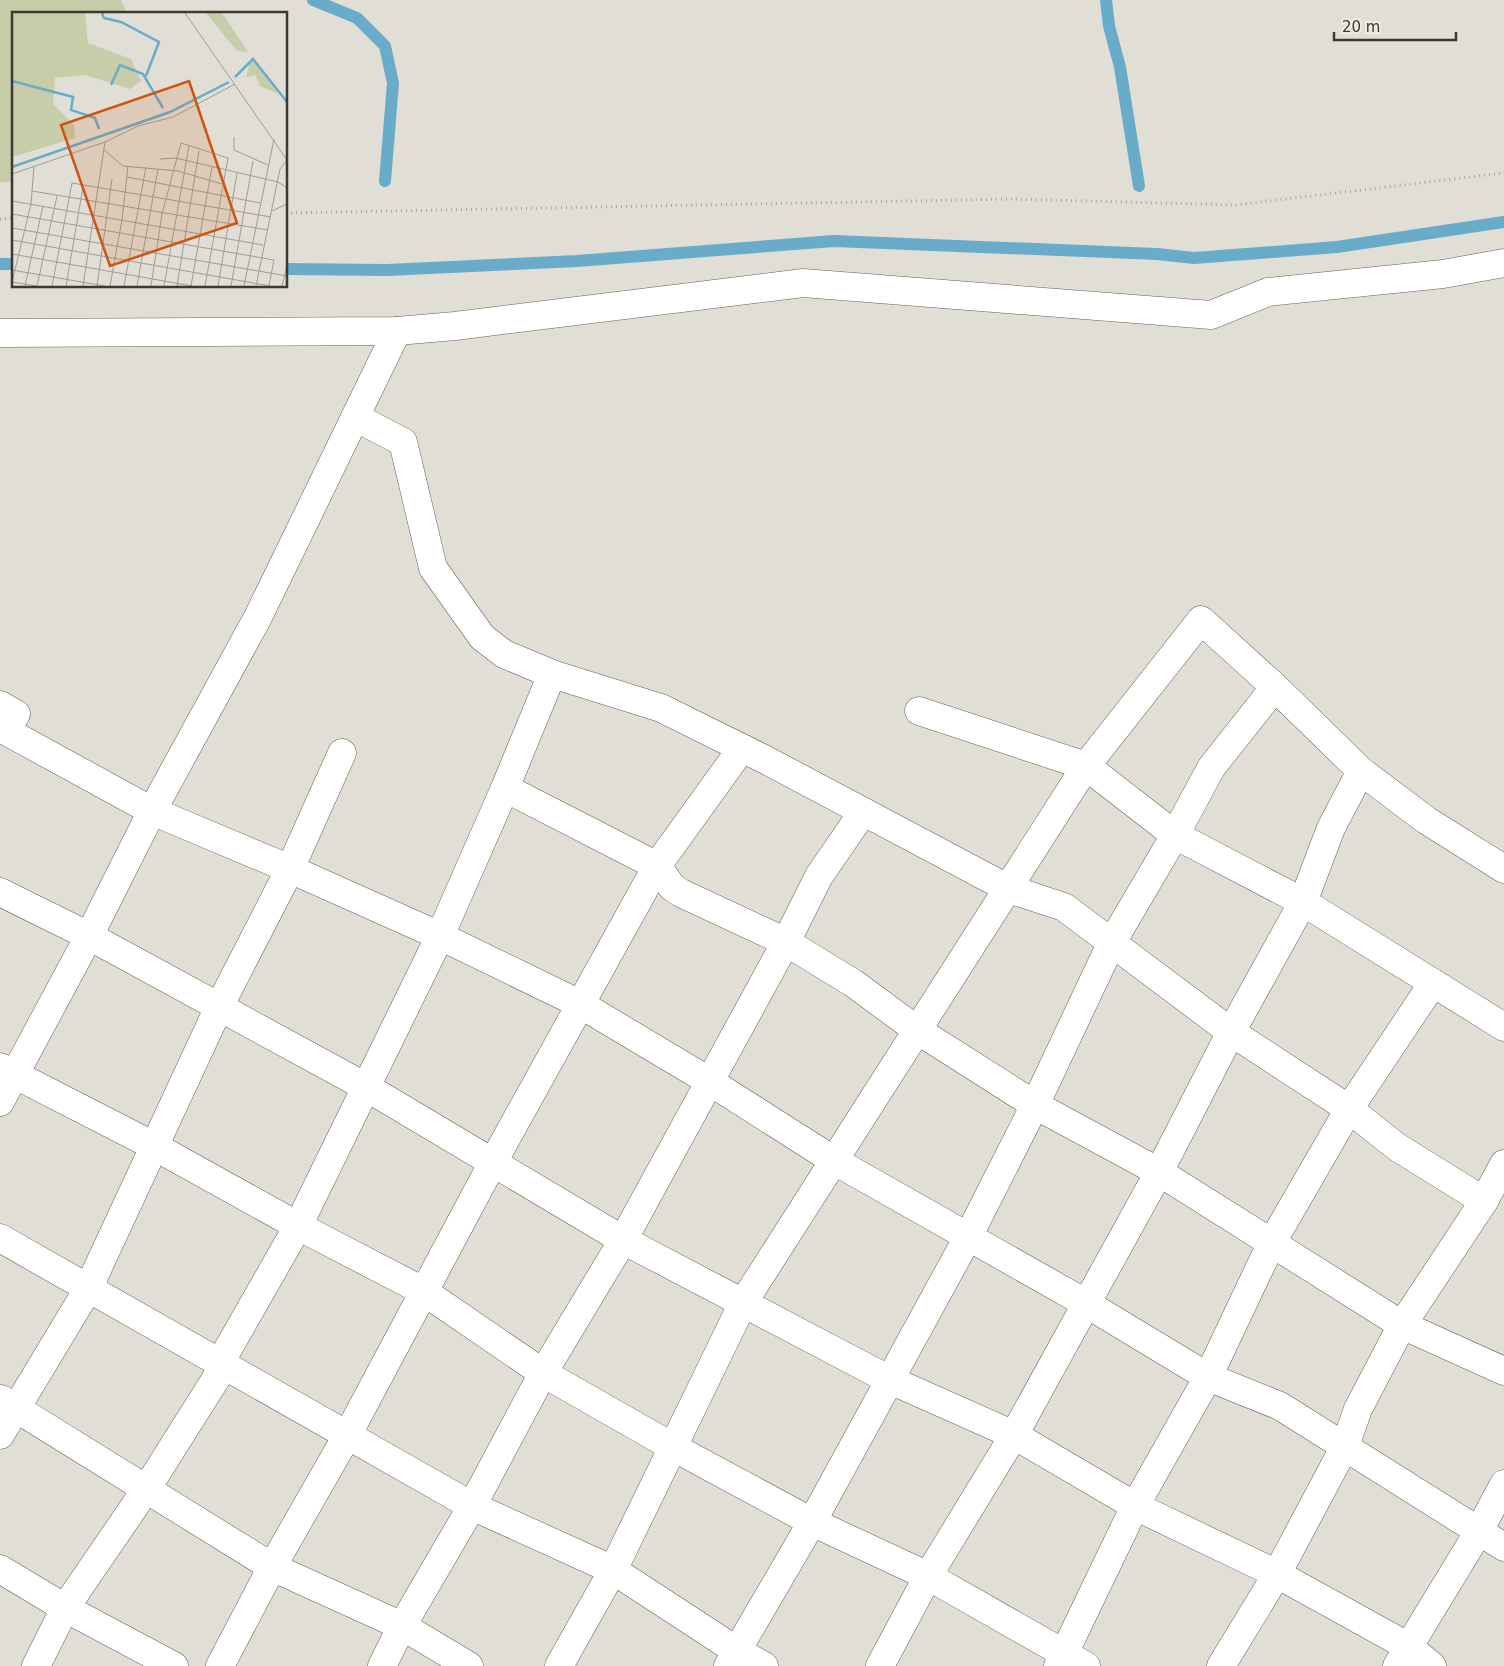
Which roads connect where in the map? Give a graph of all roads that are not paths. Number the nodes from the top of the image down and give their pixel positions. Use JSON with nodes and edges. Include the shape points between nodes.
{"nodes":[{"id":1,"x":1504,"y":263,"type":"edge"},
{"id":2,"x":398,"y":331,"type":"junction"},
{"id":3,"x":0,"y":333,"type":"edge"},
{"id":4,"x":355,"y":417,"type":"junction"},
{"id":5,"x":552,"y":674,"type":"junction"},
{"id":6,"x":1275,"y":687,"type":"junction"},
{"id":7,"x":0,"y":705,"type":"edge"},
{"id":8,"x":919,"y":711,"type":"dead end"},
{"id":9,"x":3,"y":736,"type":"edge"},
{"id":10,"x":742,"y":748,"type":"junction"},
{"id":11,"x":342,"y":753,"type":"dead end"},
{"id":12,"x":1086,"y":766,"type":"junction"},
{"id":13,"x":1361,"y":772,"type":"junction"},
{"id":14,"x":505,"y":788,"type":"junction"},
{"id":15,"x":152,"y":811,"type":"junction"},
{"id":16,"x":863,"y":812,"type":"junction"},
{"id":17,"x":1175,"y":835,"type":"junction"},
{"id":18,"x":657,"y":866,"type":"junction"},
{"id":19,"x":290,"y":869,"type":"junction"},
{"id":20,"x":1504,"y":869,"type":"edge"},
{"id":21,"x":1009,"y":889,"type":"junction"},
{"id":22,"x":0,"y":892,"type":"edge"},
{"id":23,"x":1303,"y":902,"type":"junction"},
{"id":24,"x":89,"y":936,"type":"junction"},
{"id":25,"x":440,"y":936,"type":"junction"},
{"id":26,"x":786,"y":942,"type":"junction"},
{"id":27,"x":1111,"y":944,"type":"junction"},
{"id":28,"x":1433,"y":984,"type":"junction"},
{"id":29,"x":580,"y":1004,"type":"junction"},
{"id":30,"x":220,"y":1007,"type":"junction"},
{"id":31,"x":1504,"y":1026,"type":"edge"},
{"id":32,"x":917,"y":1030,"type":"junction"},
{"id":33,"x":1231,"y":1032,"type":"junction"},
{"id":34,"x":7,"y":1071,"type":"edge"},
{"id":35,"x":709,"y":1081,"type":"junction"},
{"id":36,"x":366,"y":1087,"type":"junction"},
{"id":37,"x":0,"y":1102,"type":"edge"},
{"id":38,"x":1034,"y":1105,"type":"junction"},
{"id":39,"x":1349,"y":1109,"type":"junction"},
{"id":40,"x":154,"y":1146,"type":"junction"},
{"id":41,"x":833,"y":1160,"type":"junction"},
{"id":42,"x":492,"y":1164,"type":"junction"},
{"id":43,"x":1504,"y":1164,"type":"edge"},
{"id":44,"x":1159,"y":1172,"type":"junction"},
{"id":45,"x":1484,"y":1201,"type":"junction"},
{"id":46,"x":298,"y":1226,"type":"junction"},
{"id":47,"x":968,"y":1237,"type":"junction"},
{"id":48,"x":0,"y":1238,"type":"edge"},
{"id":49,"x":623,"y":1240,"type":"junction"},
{"id":50,"x":1271,"y":1244,"type":"junction"},
{"id":51,"x":88,"y":1289,"type":"junction"},
{"id":52,"x":423,"y":1291,"type":"junction"},
{"id":53,"x":743,"y":1303,"type":"junction"},
{"id":54,"x":1087,"y":1304,"type":"junction"},
{"id":55,"x":1402,"y":1325,"type":"junction"},
{"id":56,"x":220,"y":1363,"type":"junction"},
{"id":57,"x":1504,"y":1371,"type":"edge"},
{"id":58,"x":544,"y":1373,"type":"junction"},
{"id":59,"x":1208,"y":1377,"type":"junction"},
{"id":60,"x":888,"y":1379,"type":"junction"},
{"id":61,"x":8,"y":1403,"type":"edge"},
{"id":62,"x":348,"y":1434,"type":"junction"},
{"id":63,"x":0,"y":1435,"type":"edge"},
{"id":64,"x":1014,"y":1435,"type":"junction"},
{"id":65,"x":671,"y":1446,"type":"junction"},
{"id":66,"x":1345,"y":1446,"type":"junction"},
{"id":67,"x":1504,"y":1484,"type":"edge"},
{"id":68,"x":147,"y":1488,"type":"junction"},
{"id":69,"x":472,"y":1506,"type":"junction"},
{"id":70,"x":1135,"y":1506,"type":"junction"},
{"id":71,"x":812,"y":1522,"type":"junction"},
{"id":72,"x":1479,"y":1531,"type":"junction"},
{"id":73,"x":1504,"y":1547,"type":"edge"},
{"id":74,"x":272,"y":1567,"type":"junction"},
{"id":75,"x":0,"y":1569,"type":"edge"},
{"id":76,"x":613,"y":1570,"type":"junction"},
{"id":77,"x":1277,"y":1574,"type":"junction"},
{"id":78,"x":928,"y":1576,"type":"junction"},
{"id":79,"x":64,"y":1608,"type":"junction"},
{"id":80,"x":402,"y":1626,"type":"junction"},
{"id":81,"x":1403,"y":1656,"type":"edge"},
{"id":82,"x":732,"y":1659,"type":"edge"},
{"id":83,"x":1069,"y":1662,"type":"edge"},
{"id":84,"x":36,"y":1666,"type":"edge"},
{"id":85,"x":174,"y":1666,"type":"edge"},
{"id":86,"x":220,"y":1666,"type":"edge"},
{"id":87,"x":382,"y":1666,"type":"edge"},
{"id":88,"x":469,"y":1666,"type":"edge"},
{"id":89,"x":559,"y":1666,"type":"edge"},
{"id":90,"x":764,"y":1666,"type":"edge"},
{"id":91,"x":880,"y":1666,"type":"edge"},
{"id":92,"x":1221,"y":1666,"type":"edge"},
{"id":93,"x":1432,"y":1666,"type":"edge"}],
"edges":[{"from":1,"to":2,"type":"street","via":[[1443,274],[1268,292],[1211,315],[803,283]]},
{"from":2,"to":3,"type":"street"},
{"from":2,"to":4,"type":"street"},
{"from":4,"to":5,"type":"street","via":[[403,442],[433,568],[482,637],[504,654]]},
{"from":4,"to":15,"type":"street","via":[[258,617]]},
{"from":5,"to":10,"type":"street","via":[[661,708]]},
{"from":5,"to":14,"type":"street"},
{"from":6,"to":12,"type":"street","via":[[1201,620]]},
{"from":6,"to":13,"type":"street"},
{"from":6,"to":17,"type":"street","via":[[1211,768]]},
{"from":7,"to":9,"type":"street","via":[[16,714]]},
{"from":8,"to":12,"type":"street"},
{"from":9,"to":15,"type":"street"},
{"from":10,"to":16,"type":"street"},
{"from":10,"to":18,"type":"street"},
{"from":11,"to":19,"type":"street"},
{"from":12,"to":17,"type":"street"},
{"from":12,"to":21,"type":"street"},
{"from":13,"to":20,"type":"street","via":[[1426,820]]},
{"from":13,"to":23,"type":"street","via":[[1331,828]]},
{"from":14,"to":18,"type":"street"},
{"from":14,"to":25,"type":"street"},
{"from":15,"to":19,"type":"street"},
{"from":15,"to":24,"type":"street"},
{"from":16,"to":21,"type":"street"},
{"from":16,"to":26,"type":"street","via":[[818,876]]},
{"from":17,"to":23,"type":"street"},
{"from":17,"to":27,"type":"street"},
{"from":18,"to":26,"type":"street","via":[[675,890]]},
{"from":18,"to":29,"type":"street"},
{"from":19,"to":25,"type":"street"},
{"from":19,"to":30,"type":"street"},
{"from":21,"to":27,"type":"street","via":[[1064,907]]},
{"from":21,"to":32,"type":"street"},
{"from":22,"to":24,"type":"street"},
{"from":23,"to":28,"type":"street"},
{"from":23,"to":33,"type":"street"},
{"from":24,"to":30,"type":"street"},
{"from":24,"to":34,"type":"street"},
{"from":25,"to":29,"type":"street"},
{"from":25,"to":36,"type":"street"},
{"from":26,"to":32,"type":"street","via":[[853,983]]},
{"from":26,"to":35,"type":"street"},
{"from":27,"to":33,"type":"street"},
{"from":27,"to":38,"type":"street"},
{"from":28,"to":31,"type":"street"},
{"from":28,"to":39,"type":"street"},
{"from":29,"to":35,"type":"street"},
{"from":29,"to":42,"type":"street"},
{"from":30,"to":36,"type":"street"},
{"from":30,"to":40,"type":"street"},
{"from":32,"to":38,"type":"street"},
{"from":32,"to":41,"type":"street"},
{"from":33,"to":39,"type":"street"},
{"from":33,"to":44,"type":"street"},
{"from":34,"to":37,"type":"street"},
{"from":34,"to":40,"type":"street"},
{"from":35,"to":41,"type":"street"},
{"from":35,"to":49,"type":"street"},
{"from":36,"to":42,"type":"street"},
{"from":36,"to":46,"type":"street"},
{"from":38,"to":44,"type":"street"},
{"from":38,"to":47,"type":"street"},
{"from":39,"to":45,"type":"street","via":[[1397,1147]]},
{"from":39,"to":50,"type":"street"},
{"from":40,"to":46,"type":"street"},
{"from":40,"to":51,"type":"street"},
{"from":41,"to":47,"type":"street"},
{"from":41,"to":53,"type":"street"},
{"from":42,"to":49,"type":"street"},
{"from":42,"to":52,"type":"street"},
{"from":43,"to":45,"type":"street"},
{"from":44,"to":50,"type":"street"},
{"from":44,"to":54,"type":"street"},
{"from":45,"to":55,"type":"street"},
{"from":46,"to":52,"type":"street"},
{"from":46,"to":56,"type":"street"},
{"from":47,"to":54,"type":"street"},
{"from":47,"to":60,"type":"street"},
{"from":48,"to":51,"type":"street"},
{"from":49,"to":53,"type":"street"},
{"from":49,"to":58,"type":"street"},
{"from":50,"to":55,"type":"street"},
{"from":50,"to":59,"type":"street"},
{"from":51,"to":56,"type":"street"},
{"from":51,"to":61,"type":"street"},
{"from":52,"to":58,"type":"street"},
{"from":52,"to":62,"type":"street"},
{"from":53,"to":60,"type":"street"},
{"from":53,"to":65,"type":"street"},
{"from":54,"to":59,"type":"street"},
{"from":54,"to":64,"type":"street"},
{"from":55,"to":57,"type":"street"},
{"from":55,"to":66,"type":"street","via":[[1358,1409]]},
{"from":56,"to":62,"type":"street"},
{"from":56,"to":68,"type":"street","via":[[217,1377]]},
{"from":58,"to":65,"type":"street"},
{"from":58,"to":69,"type":"street"},
{"from":59,"to":66,"type":"street","via":[[1280,1406]]},
{"from":59,"to":70,"type":"street"},
{"from":60,"to":64,"type":"street"},
{"from":60,"to":71,"type":"street"},
{"from":61,"to":63,"type":"street"},
{"from":61,"to":68,"type":"street"},
{"from":62,"to":69,"type":"street"},
{"from":62,"to":74,"type":"street"},
{"from":64,"to":70,"type":"street"},
{"from":64,"to":78,"type":"street"},
{"from":65,"to":71,"type":"street"},
{"from":65,"to":76,"type":"street"},
{"from":66,"to":72,"type":"street"},
{"from":66,"to":77,"type":"street"},
{"from":67,"to":72,"type":"street"},
{"from":68,"to":74,"type":"street"},
{"from":68,"to":79,"type":"street"},
{"from":69,"to":76,"type":"street"},
{"from":69,"to":80,"type":"street"},
{"from":70,"to":77,"type":"street"},
{"from":70,"to":83,"type":"street"},
{"from":71,"to":78,"type":"street"},
{"from":71,"to":82,"type":"street"},
{"from":72,"to":73,"type":"street"},
{"from":72,"to":81,"type":"street"},
{"from":74,"to":80,"type":"street"},
{"from":74,"to":86,"type":"street"},
{"from":75,"to":79,"type":"street"},
{"from":76,"to":82,"type":"street"},
{"from":76,"to":89,"type":"street"},
{"from":77,"to":81,"type":"street"},
{"from":77,"to":92,"type":"street"},
{"from":78,"to":83,"type":"street"},
{"from":78,"to":91,"type":"street"},
{"from":79,"to":84,"type":"street"},
{"from":79,"to":85,"type":"street"},
{"from":80,"to":87,"type":"street"},
{"from":80,"to":88,"type":"street"},
{"from":81,"to":93,"type":"street"},
{"from":82,"to":90,"type":"street"}]}
